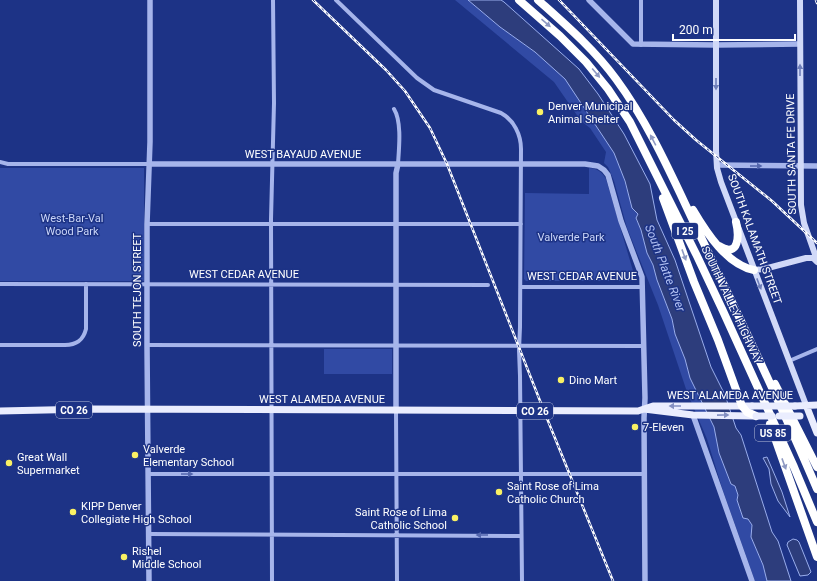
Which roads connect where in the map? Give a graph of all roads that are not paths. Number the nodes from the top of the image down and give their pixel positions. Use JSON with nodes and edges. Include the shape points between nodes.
{"nodes":[{"id":1,"x":150,"y":0,"type":"edge"},
{"id":2,"x":273,"y":0,"type":"edge"},
{"id":3,"x":336,"y":0,"type":"edge"},
{"id":4,"x":519,"y":0,"type":"edge"},
{"id":5,"x":538,"y":0,"type":"edge"},
{"id":6,"x":589,"y":0,"type":"edge"},
{"id":7,"x":641,"y":0,"type":"edge"},
{"id":8,"x":716,"y":0,"type":"edge"},
{"id":9,"x":800,"y":0,"type":"edge"},
{"id":10,"x":800,"y":44,"type":"junction"},
{"id":11,"x":640,"y":45,"type":"junction"},
{"id":12,"x":716,"y":45,"type":"junction"},
{"id":13,"x":394,"y":108,"type":"dead end"},
{"id":14,"x":645,"y":153,"type":"junction"},
{"id":15,"x":0,"y":162,"type":"edge"},
{"id":16,"x":150,"y":164,"type":"junction"},
{"id":17,"x":273,"y":164,"type":"junction"},
{"id":18,"x":398,"y":164,"type":"junction"},
{"id":19,"x":521,"y":164,"type":"junction"},
{"id":20,"x":717,"y":165,"type":"junction"},
{"id":21,"x":800,"y":166,"type":"junction"},
{"id":22,"x":817,"y":166,"type":"edge"},
{"id":23,"x":671,"y":174,"type":"junction"},
{"id":24,"x":736,"y":222,"type":"junction"},
{"id":25,"x":147,"y":224,"type":"junction"},
{"id":26,"x":271,"y":224,"type":"junction"},
{"id":27,"x":396,"y":224,"type":"junction"},
{"id":28,"x":521,"y":224,"type":"junction"},
{"id":29,"x":717,"y":244,"type":"junction"},
{"id":30,"x":817,"y":261,"type":"edge"},
{"id":31,"x":754,"y":270,"type":"junction"},
{"id":32,"x":0,"y":284,"type":"edge"},
{"id":33,"x":86,"y":284,"type":"junction"},
{"id":34,"x":147,"y":284,"type":"junction"},
{"id":35,"x":271,"y":284,"type":"junction"},
{"id":36,"x":396,"y":285,"type":"junction"},
{"id":37,"x":488,"y":285,"type":"dead end"},
{"id":38,"x":521,"y":286,"type":"junction"},
{"id":39,"x":642,"y":286,"type":"junction"},
{"id":40,"x":734,"y":305,"type":"junction"},
{"id":41,"x":723,"y":311,"type":"junction"},
{"id":42,"x":0,"y":345,"type":"edge"},
{"id":43,"x":147,"y":345,"type":"junction"},
{"id":44,"x":271,"y":345,"type":"junction"},
{"id":45,"x":395,"y":346,"type":"junction"},
{"id":46,"x":519,"y":346,"type":"junction"},
{"id":47,"x":644,"y":346,"type":"junction"},
{"id":48,"x":817,"y":350,"type":"edge"},
{"id":49,"x":789,"y":361,"type":"junction"},
{"id":50,"x":806,"y":405,"type":"junction"},
{"id":51,"x":817,"y":405,"type":"edge"},
{"id":52,"x":738,"y":406,"type":"junction"},
{"id":53,"x":644,"y":409,"type":"junction"},
{"id":54,"x":148,"y":410,"type":"junction"},
{"id":55,"x":271,"y":410,"type":"junction"},
{"id":56,"x":396,"y":410,"type":"junction"},
{"id":57,"x":0,"y":411,"type":"edge"},
{"id":58,"x":520,"y":411,"type":"junction"},
{"id":59,"x":693,"y":415,"type":"junction"},
{"id":60,"x":756,"y":416,"type":"junction"},
{"id":61,"x":813,"y":416,"type":"edge"},
{"id":62,"x":817,"y":433,"type":"edge"},
{"id":63,"x":817,"y":467,"type":"edge"},
{"id":64,"x":148,"y":474,"type":"junction"},
{"id":65,"x":271,"y":474,"type":"junction"},
{"id":66,"x":396,"y":474,"type":"junction"},
{"id":67,"x":520,"y":474,"type":"junction"},
{"id":68,"x":644,"y":474,"type":"junction"},
{"id":69,"x":817,"y":489,"type":"edge"},
{"id":70,"x":817,"y":522,"type":"edge"},
{"id":71,"x":149,"y":534,"type":"junction"},
{"id":72,"x":272,"y":535,"type":"junction"},
{"id":73,"x":396,"y":535,"type":"junction"},
{"id":74,"x":521,"y":536,"type":"junction"},
{"id":75,"x":817,"y":557,"type":"edge"},
{"id":76,"x":149,"y":581,"type":"edge"},
{"id":77,"x":272,"y":581,"type":"edge"},
{"id":78,"x":397,"y":581,"type":"edge"},
{"id":79,"x":522,"y":581,"type":"edge"},
{"id":80,"x":645,"y":581,"type":"edge"},
{"id":81,"x":752,"y":581,"type":"edge"}],
"edges":[{"from":1,"to":16,"type":"street","name":"SOUTH TEJON STREET"},
{"from":2,"to":17,"type":"street"},
{"from":3,"to":19,"type":"street","via":[[417,78],[434,90],[493,109],[507,117],[519,136]]},
{"from":4,"to":14,"type":"highway","name":"SOUTH VALLEY HIGHWAY","number":"I 25","one_way":true,"via":[[596,72],[634,130]]},
{"from":23,"to":5,"type":"highway","name":"SOUTH VALLEY HIGHWAY","number":"I 25","one_way":true,"via":[[627,95],[605,66],[586,44]]},
{"from":6,"to":11,"type":"street","via":[[633,44]]},
{"from":7,"to":11,"type":"street"},
{"from":8,"to":12,"type":"main road","name":"SOUTH KALAMATH STREET"},
{"from":9,"to":10,"type":"main road","name":"SOUTH SANTA FE DRIVE"},
{"from":10,"to":12,"type":"street"},
{"from":21,"to":10,"type":"main road","name":"SOUTH SANTA FE DRIVE","one_way":true},
{"from":11,"to":12,"type":"street"},
{"from":12,"to":20,"type":"main road","name":"SOUTH KALAMATH STREET","one_way":true},
{"from":13,"to":18,"type":"street","via":[[399,122]]},
{"from":14,"to":41,"type":"highway","name":"SOUTH VALLEY HIGHWAY","number":"I 25"},
{"from":14,"to":52,"type":"highway","one_way":true,"via":[[718,340]]},
{"from":15,"to":16,"type":"street","name":"WEST BAYAUD AVENUE"},
{"from":16,"to":17,"type":"street","name":"WEST BAYAUD AVENUE"},
{"from":16,"to":25,"type":"street","name":"SOUTH TEJON STREET"},
{"from":17,"to":18,"type":"street","name":"WEST BAYAUD AVENUE"},
{"from":17,"to":26,"type":"street"},
{"from":18,"to":19,"type":"street","name":"WEST BAYAUD AVENUE"},
{"from":18,"to":27,"type":"street"},
{"from":19,"to":28,"type":"street"},
{"from":19,"to":39,"type":"street","name":"WEST BAYAUD AVENUE","via":[[591,164],[604,170],[609,178],[621,221],[642,277]]},
{"from":20,"to":21,"type":"street","one_way":true},
{"from":20,"to":24,"type":"main road","name":"SOUTH KALAMATH STREET"},
{"from":21,"to":22,"type":"street"},
{"from":21,"to":30,"type":"main road","name":"SOUTH SANTA FE DRIVE","via":[[803,217]]},
{"from":23,"to":29,"type":"highway"},
{"from":23,"to":40,"type":"highway","name":"SOUTH VALLEY HIGHWAY","number":"I 25"},
{"from":24,"to":29,"type":"highway","via":[[738,238],[735,247],[726,249]]},
{"from":24,"to":31,"type":"main road","name":"SOUTH KALAMATH STREET"},
{"from":25,"to":26,"type":"street"},
{"from":25,"to":34,"type":"street","name":"SOUTH TEJON STREET"},
{"from":26,"to":27,"type":"street"},
{"from":26,"to":35,"type":"street"},
{"from":27,"to":28,"type":"street"},
{"from":27,"to":36,"type":"street"},
{"from":28,"to":38,"type":"street"},
{"from":29,"to":31,"type":"highway","via":[[735,262]]},
{"from":30,"to":31,"type":"main road","via":[[806,258]]},
{"from":31,"to":49,"type":"main road","name":"SOUTH KALAMATH STREET","one_way":true},
{"from":32,"to":33,"type":"street","name":"WEST CEDAR AVENUE"},
{"from":33,"to":34,"type":"street","name":"WEST CEDAR AVENUE"},
{"from":33,"to":42,"type":"street","via":[[86,329],[83,338],[77,343]]},
{"from":34,"to":35,"type":"street","name":"WEST CEDAR AVENUE"},
{"from":34,"to":43,"type":"street","name":"SOUTH TEJON STREET"},
{"from":35,"to":36,"type":"street","name":"WEST CEDAR AVENUE"},
{"from":35,"to":44,"type":"street"},
{"from":36,"to":37,"type":"street","name":"WEST CEDAR AVENUE"},
{"from":36,"to":45,"type":"street"},
{"from":38,"to":39,"type":"street","name":"WEST CEDAR AVENUE"},
{"from":38,"to":46,"type":"street"},
{"from":39,"to":47,"type":"street"},
{"from":40,"to":63,"type":"highway","number":"US 85"},
{"from":40,"to":69,"type":"highway","name":"SOUTH VALLEY HIGHWAY","number":"I 25"},
{"from":41,"to":70,"type":"highway","name":"SOUTH VALLEY HIGHWAY","number":"I 25"},
{"from":41,"to":75,"type":"highway","number":"US 85","one_way":true,"via":[[769,422]]},
{"from":43,"to":44,"type":"street"},
{"from":43,"to":54,"type":"street","name":"SOUTH TEJON STREET"},
{"from":44,"to":45,"type":"street"},
{"from":44,"to":55,"type":"street"},
{"from":45,"to":46,"type":"street"},
{"from":45,"to":56,"type":"street"},
{"from":46,"to":47,"type":"street"},
{"from":46,"to":58,"type":"street"},
{"from":47,"to":53,"type":"street"},
{"from":48,"to":49,"type":"street"},
{"from":49,"to":50,"type":"main road","name":"SOUTH KALAMATH STREET"},
{"from":50,"to":51,"type":"main road","name":"WEST ALAMEDA AVENUE","number":"CO 26"},
{"from":50,"to":52,"type":"main road","name":"WEST ALAMEDA AVENUE","number":"CO 26","bridge":true},
{"from":50,"to":61,"type":"main road","name":"SOUTH KALAMATH STREET"},
{"from":52,"to":53,"type":"main road","name":"WEST ALAMEDA AVENUE","number":"CO 26","one_way":true,"via":[[653,406]]},
{"from":52,"to":60,"type":"highway"},
{"from":53,"to":58,"type":"main road","name":"WEST ALAMEDA AVENUE","number":"CO 26"},
{"from":53,"to":59,"type":"main road","name":"WEST ALAMEDA AVENUE","number":"CO 26"},
{"from":53,"to":68,"type":"street"},
{"from":54,"to":55,"type":"main road","name":"WEST ALAMEDA AVENUE","number":"CO 26"},
{"from":54,"to":57,"type":"main road","name":"WEST ALAMEDA AVENUE","number":"CO 26"},
{"from":54,"to":64,"type":"street","name":"SOUTH TEJON STREET"},
{"from":55,"to":56,"type":"main road","name":"WEST ALAMEDA AVENUE","number":"CO 26"},
{"from":55,"to":65,"type":"street"},
{"from":56,"to":58,"type":"main road","name":"WEST ALAMEDA AVENUE","number":"CO 26"},
{"from":56,"to":66,"type":"street"},
{"from":58,"to":67,"type":"street"},
{"from":59,"to":60,"type":"main road","name":"WEST ALAMEDA AVENUE","number":"CO 26","one_way":true},
{"from":59,"to":81,"type":"street"},
{"from":60,"to":61,"type":"main road","name":"WEST ALAMEDA AVENUE","number":"CO 26","bridge":true},
{"from":61,"to":62,"type":"main road","name":"SOUTH KALAMATH STREET"},
{"from":64,"to":65,"type":"street","one_way":true},
{"from":64,"to":71,"type":"street","name":"SOUTH TEJON STREET"},
{"from":65,"to":66,"type":"street"},
{"from":65,"to":72,"type":"street"},
{"from":66,"to":67,"type":"street"},
{"from":66,"to":73,"type":"street"},
{"from":67,"to":68,"type":"street"},
{"from":67,"to":74,"type":"street"},
{"from":68,"to":80,"type":"street"},
{"from":71,"to":72,"type":"street"},
{"from":71,"to":76,"type":"street","name":"SOUTH TEJON STREET"},
{"from":72,"to":73,"type":"street"},
{"from":72,"to":77,"type":"street"},
{"from":74,"to":73,"type":"street","one_way":true},
{"from":73,"to":78,"type":"street"},
{"from":74,"to":79,"type":"street"}]}
